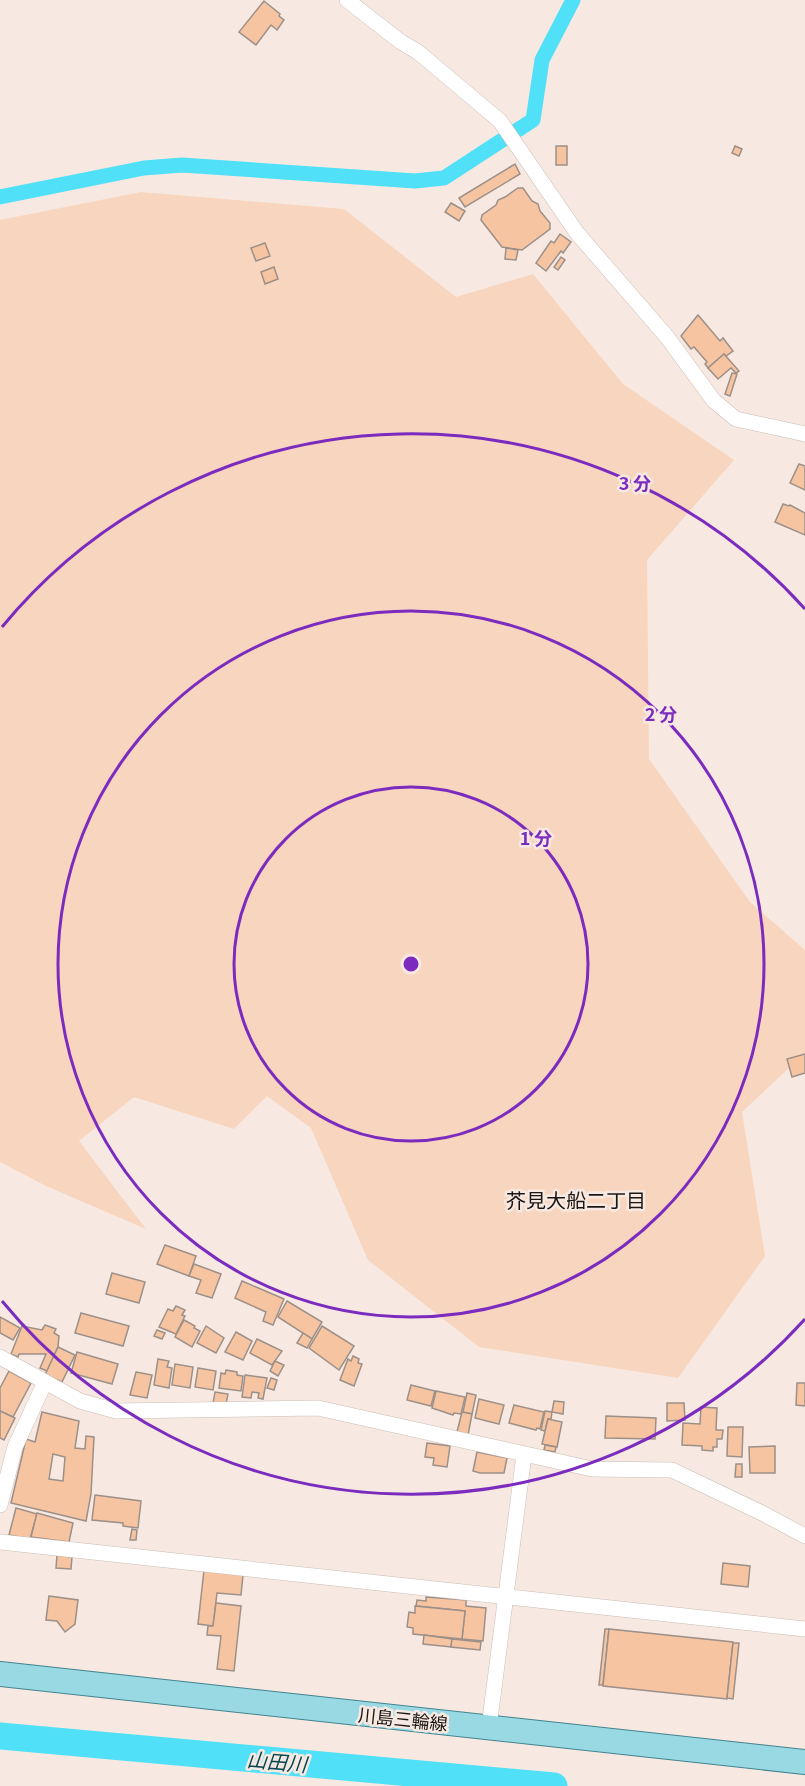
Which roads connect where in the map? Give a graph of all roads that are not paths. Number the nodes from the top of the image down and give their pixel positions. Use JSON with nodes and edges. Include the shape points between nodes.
{"nodes":[{"id":1,"x":347,"y":0,"type":"edge"},
{"id":2,"x":805,"y":434,"type":"edge"},
{"id":3,"x":0,"y":1357,"type":"edge"},
{"id":4,"x":45,"y":1382,"type":"junction"},
{"id":5,"x":524,"y":1455,"type":"junction"},
{"id":6,"x":0,"y":1505,"type":"edge"},
{"id":7,"x":805,"y":1536,"type":"edge"},
{"id":8,"x":0,"y":1542,"type":"edge"},
{"id":9,"x":507,"y":1596,"type":"junction"},
{"id":10,"x":805,"y":1629,"type":"edge"},
{"id":11,"x":0,"y":1674,"type":"edge"},
{"id":12,"x":489,"y":1727,"type":"junction"},
{"id":13,"x":805,"y":1762,"type":"edge"}],
"edges":[{"from":1,"to":2,"type":"street","via":[[418,52],[500,121],[577,233],[667,338],[714,401],[736,418]]},
{"from":3,"to":4,"type":"street"},
{"from":4,"to":5,"type":"street","via":[[80,1401],[116,1411],[318,1408]]},
{"from":4,"to":6,"type":"street","via":[[15,1447]]},
{"from":5,"to":7,"type":"street","via":[[592,1469],[672,1470]]},
{"from":5,"to":9,"type":"street"},
{"from":8,"to":9,"type":"street"},
{"from":9,"to":10,"type":"street"},
{"from":9,"to":12,"type":"street"},
{"from":11,"to":12,"type":"main road","name":"川島三輪線"},
{"from":12,"to":13,"type":"main road","name":"川島三輪線"}]}
